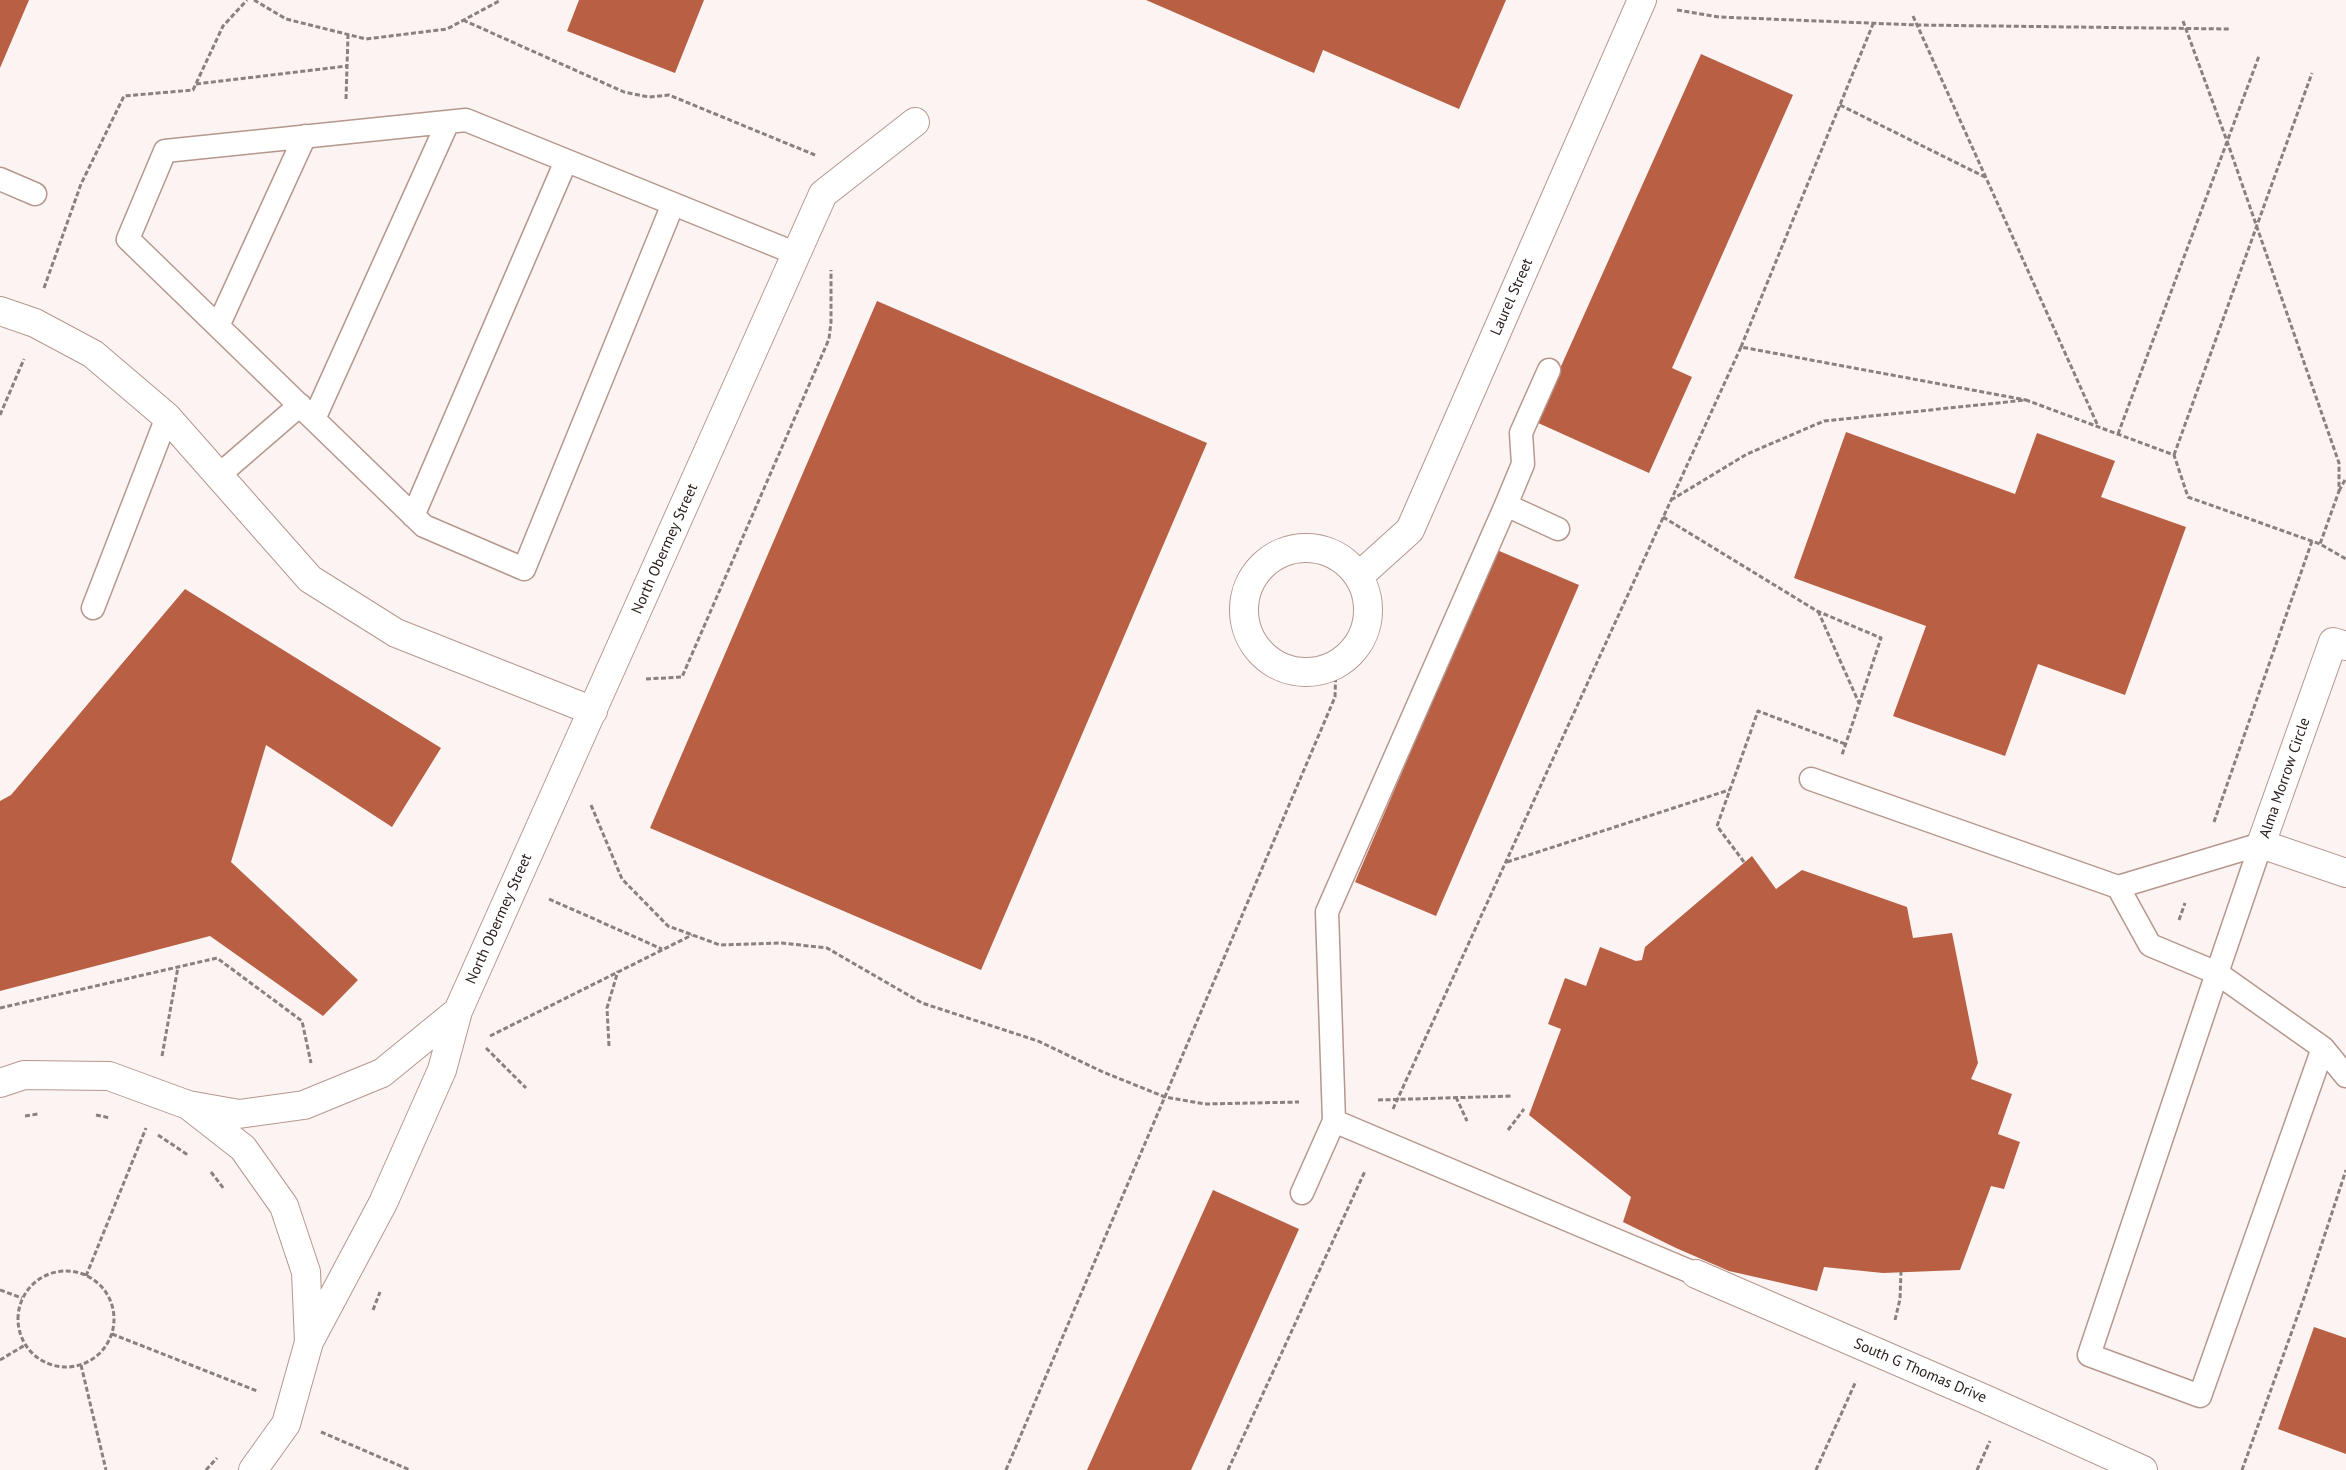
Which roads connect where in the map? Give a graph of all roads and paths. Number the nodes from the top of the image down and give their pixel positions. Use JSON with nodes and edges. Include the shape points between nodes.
{"nodes":[{"id":1,"x":247,"y":0,"type":"edge"},
{"id":2,"x":254,"y":0,"type":"edge"},
{"id":3,"x":501,"y":0,"type":"edge"},
{"id":4,"x":1641,"y":2,"type":"edge"},
{"id":5,"x":1913,"y":16,"type":"dead end"},
{"id":6,"x":463,"y":20,"type":"junction"},
{"id":7,"x":2183,"y":21,"type":"dead end"},
{"id":8,"x":1873,"y":23,"type":"junction"},
{"id":9,"x":1917,"y":25,"type":"junction"},
{"id":10,"x":2186,"y":29,"type":"junction"},
{"id":11,"x":2230,"y":29,"type":"dead end"},
{"id":12,"x":348,"y":35,"type":"junction"},
{"id":13,"x":2259,"y":56,"type":"dead end"},
{"id":14,"x":347,"y":66,"type":"junction"},
{"id":15,"x":2312,"y":74,"type":"dead end"},
{"id":16,"x":196,"y":84,"type":"junction"},
{"id":17,"x":1840,"y":105,"type":"junction"},
{"id":18,"x":448,"y":122,"type":"junction"},
{"id":19,"x":915,"y":122,"type":"dead end"},
{"id":20,"x":344,"y":132,"type":"junction"},
{"id":21,"x":305,"y":136,"type":"junction"},
{"id":22,"x":2228,"y":141,"type":"junction"},
{"id":23,"x":566,"y":161,"type":"junction"},
{"id":24,"x":853,"y":171,"type":"junction"},
{"id":25,"x":1986,"y":177,"type":"junction"},
{"id":26,"x":0,"y":179,"type":"edge"},
{"id":27,"x":35,"y":194,"type":"dead end"},
{"id":28,"x":674,"y":204,"type":"junction"},
{"id":29,"x":2257,"y":226,"type":"junction"},
{"id":30,"x":797,"y":254,"type":"junction"},
{"id":31,"x":831,"y":261,"type":"dead end"},
{"id":32,"x":0,"y":310,"type":"edge"},
{"id":33,"x":35,"y":323,"type":"junction"},
{"id":34,"x":218,"y":326,"type":"junction"},
{"id":35,"x":1741,"y":347,"type":"junction"},
{"id":36,"x":1549,"y":370,"type":"dead end"},
{"id":37,"x":2026,"y":400,"type":"junction"},
{"id":38,"x":307,"y":412,"type":"junction"},
{"id":39,"x":0,"y":415,"type":"edge"},
{"id":40,"x":167,"y":417,"type":"junction"},
{"id":41,"x":2098,"y":427,"type":"junction"},
{"id":42,"x":2118,"y":434,"type":"junction"},
{"id":43,"x":2174,"y":455,"type":"junction"},
{"id":44,"x":219,"y":475,"type":"junction"},
{"id":45,"x":2346,"y":478,"type":"edge"},
{"id":46,"x":2339,"y":491,"type":"junction"},
{"id":47,"x":1671,"y":500,"type":"junction"},
{"id":48,"x":1506,"y":505,"type":"junction"},
{"id":49,"x":413,"y":516,"type":"junction"},
{"id":50,"x":1663,"y":516,"type":"junction"},
{"id":51,"x":1558,"y":528,"type":"dead end"},
{"id":52,"x":2312,"y":541,"type":"junction"},
{"id":53,"x":2320,"y":544,"type":"junction"},
{"id":54,"x":2346,"y":559,"type":"edge"},
{"id":55,"x":1359,"y":576,"type":"junction"},
{"id":56,"x":93,"y":608,"type":"dead end"},
{"id":57,"x":1817,"y":611,"type":"junction"},
{"id":58,"x":2339,"y":644,"type":"edge"},
{"id":59,"x":1336,"y":665,"type":"junction"},
{"id":60,"x":608,"y":675,"type":"junction"},
{"id":61,"x":1859,"y":703,"type":"junction"},
{"id":62,"x":593,"y":711,"type":"junction"},
{"id":63,"x":1845,"y":744,"type":"junction"},
{"id":64,"x":1821,"y":782,"type":"joint"},
{"id":65,"x":1730,"y":789,"type":"junction"},
{"id":66,"x":590,"y":802,"type":"dead end"},
{"id":67,"x":2261,"y":844,"type":"junction"},
{"id":68,"x":1506,"y":862,"type":"junction"},
{"id":69,"x":1744,"y":862,"type":"dead end"},
{"id":70,"x":2200,"y":862,"type":"junction"},
{"id":71,"x":2346,"y":873,"type":"edge"},
{"id":72,"x":514,"y":886,"type":"junction"},
{"id":73,"x":2118,"y":887,"type":"junction"},
{"id":74,"x":692,"y":934,"type":"junction"},
{"id":75,"x":663,"y":949,"type":"junction"},
{"id":76,"x":2167,"y":952,"type":"junction"},
{"id":77,"x":178,"y":967,"type":"junction"},
{"id":78,"x":618,"y":972,"type":"junction"},
{"id":79,"x":2217,"y":973,"type":"junction"},
{"id":80,"x":0,"y":1008,"type":"edge"},
{"id":81,"x":458,"y":1011,"type":"junction"},
{"id":82,"x":488,"y":1037,"type":"dead end"},
{"id":83,"x":609,"y":1046,"type":"dead end"},
{"id":84,"x":2323,"y":1048,"type":"junction"},
{"id":85,"x":312,"y":1065,"type":"dead end"},
{"id":86,"x":2346,"y":1076,"type":"edge"},
{"id":87,"x":1117,"y":1078,"type":"dead end"},
{"id":88,"x":0,"y":1083,"type":"edge"},
{"id":89,"x":156,"y":1093,"type":"junction"},
{"id":90,"x":1456,"y":1097,"type":"dead end"},
{"id":91,"x":188,"y":1105,"type":"junction"},
{"id":92,"x":1524,"y":1109,"type":"dead end"},
{"id":93,"x":45,"y":1114,"type":"dead end"},
{"id":94,"x":92,"y":1114,"type":"dead end"},
{"id":95,"x":17,"y":1116,"type":"dead end"},
{"id":96,"x":119,"y":1120,"type":"dead end"},
{"id":97,"x":1334,"y":1121,"type":"junction"},
{"id":98,"x":1467,"y":1121,"type":"dead end"},
{"id":99,"x":137,"y":1125,"type":"dead end"},
{"id":100,"x":146,"y":1127,"type":"junction"},
{"id":101,"x":1508,"y":1130,"type":"dead end"},
{"id":102,"x":1379,"y":1140,"type":"junction"},
{"id":103,"x":192,"y":1157,"type":"dead end"},
{"id":104,"x":207,"y":1167,"type":"dead end"},
{"id":105,"x":2346,"y":1170,"type":"edge"},
{"id":106,"x":1302,"y":1193,"type":"dead end"},
{"id":107,"x":229,"y":1196,"type":"dead end"},
{"id":108,"x":1696,"y":1274,"type":"joint"},
{"id":109,"x":86,"y":1276,"type":"junction"},
{"id":110,"x":0,"y":1290,"type":"edge"},
{"id":111,"x":22,"y":1298,"type":"junction"},
{"id":112,"x":112,"y":1334,"type":"junction"},
{"id":113,"x":309,"y":1342,"type":"junction"},
{"id":114,"x":25,"y":1345,"type":"junction"},
{"id":115,"x":0,"y":1360,"type":"edge"},
{"id":116,"x":81,"y":1365,"type":"junction"},
{"id":117,"x":261,"y":1383,"type":"dead end"},
{"id":118,"x":257,"y":1392,"type":"junction"},
{"id":119,"x":254,"y":1400,"type":"dead end"},
{"id":120,"x":318,"y":1431,"type":"dead end"},
{"id":121,"x":223,"y":1451,"type":"dead end"},
{"id":122,"x":106,"y":1470,"type":"edge"},
{"id":123,"x":206,"y":1470,"type":"edge"},
{"id":124,"x":253,"y":1470,"type":"edge"},
{"id":125,"x":410,"y":1470,"type":"edge"},
{"id":126,"x":1006,"y":1470,"type":"edge"},
{"id":127,"x":1228,"y":1470,"type":"edge"},
{"id":128,"x":2143,"y":1470,"type":"edge"},
{"id":129,"x":2242,"y":1470,"type":"edge"}],
"edges":[{"from":1,"to":16,"type":"path","via":[[222,26]]},
{"from":2,"to":12,"type":"path","via":[[286,19]]},
{"from":3,"to":6,"type":"path"},
{"from":4,"to":8,"type":"path","via":[[1718,17]]},
{"from":4,"to":55,"type":"street","name":"Laurel Street","via":[[1410,530]]},
{"from":5,"to":9,"type":"path"},
{"from":6,"to":12,"type":"path","via":[[447,29],[366,39]]},
{"from":6,"to":24,"type":"path","via":[[624,92],[649,97],[670,95]]},
{"from":7,"to":10,"type":"path"},
{"from":8,"to":9,"type":"path"},
{"from":8,"to":17,"type":"path"},
{"from":9,"to":10,"type":"path"},
{"from":9,"to":25,"type":"path"},
{"from":10,"to":11,"type":"path"},
{"from":10,"to":22,"type":"path"},
{"from":12,"to":14,"type":"path"},
{"from":13,"to":22,"type":"path"},
{"from":14,"to":16,"type":"path"},
{"from":14,"to":20,"type":"path"},
{"from":15,"to":29,"type":"path"},
{"from":16,"to":33,"type":"path","via":[[193,90],[124,96],[81,184],[45,284]]},
{"from":17,"to":25,"type":"path"},
{"from":17,"to":35,"type":"path"},
{"from":18,"to":20,"type":"lane"},
{"from":18,"to":23,"type":"lane","via":[[466,120]]},
{"from":18,"to":38,"type":"lane"},
{"from":19,"to":24,"type":"street","name":"North Obermey Street"},
{"from":20,"to":21,"type":"lane"},
{"from":21,"to":34,"type":"lane"},
{"from":21,"to":34,"type":"lane","via":[[165,151],[128,239]]},
{"from":22,"to":29,"type":"path"},
{"from":22,"to":42,"type":"path"},
{"from":23,"to":28,"type":"lane"},
{"from":23,"to":49,"type":"lane"},
{"from":24,"to":30,"type":"street","name":"North Obermey Street","via":[[824,194]]},
{"from":25,"to":41,"type":"path"},
{"from":26,"to":27,"type":"lane"},
{"from":28,"to":30,"type":"lane"},
{"from":28,"to":49,"type":"lane","via":[[524,569],[424,526]]},
{"from":29,"to":43,"type":"path"},
{"from":29,"to":46,"type":"path","via":[[2338,463]]},
{"from":30,"to":60,"type":"street","name":"North Obermey Street"},
{"from":31,"to":60,"type":"path","via":[[829,339],[682,677],[627,681]]},
{"from":32,"to":33,"type":"street"},
{"from":33,"to":39,"type":"path","via":[[24,360]]},
{"from":33,"to":40,"type":"street","via":[[93,354]]},
{"from":34,"to":38,"type":"lane"},
{"from":35,"to":37,"type":"path"},
{"from":35,"to":47,"type":"path"},
{"from":36,"to":48,"type":"lane","via":[[1522,433],[1523,464]]},
{"from":37,"to":41,"type":"path"},
{"from":37,"to":47,"type":"path","via":[[1824,421],[1747,454]]},
{"from":38,"to":44,"type":"lane"},
{"from":38,"to":49,"type":"lane"},
{"from":40,"to":44,"type":"street"},
{"from":40,"to":56,"type":"lane"},
{"from":41,"to":42,"type":"path"},
{"from":42,"to":43,"type":"path"},
{"from":43,"to":52,"type":"path","via":[[2188,497]]},
{"from":44,"to":62,"type":"street","via":[[310,579],[396,633]]},
{"from":45,"to":46,"type":"path"},
{"from":46,"to":53,"type":"path"},
{"from":47,"to":50,"type":"path"},
{"from":48,"to":51,"type":"lane"},
{"from":48,"to":97,"type":"lane","via":[[1327,912]]},
{"from":50,"to":57,"type":"path"},
{"from":50,"to":68,"type":"path"},
{"from":52,"to":53,"type":"path"},
{"from":52,"to":70,"type":"path"},
{"from":53,"to":54,"type":"path"},
{"from":55,"to":59,"type":"street","via":[[1368,594],[1369,615],[1364,635],[1353,652]]},
{"from":55,"to":59,"type":"street","via":[[1345,560],[1327,551],[1306,547],[1286,550],[1268,560],[1254,575],[1245,594],[1244,615],[1249,635],[1261,652],[1277,665],[1297,672],[1317,671]]},
{"from":57,"to":61,"type":"path"},
{"from":57,"to":61,"type":"path","via":[[1881,638]]},
{"from":58,"to":67,"type":"street","name":"Alma Morrow Circle"},
{"from":59,"to":126,"type":"path","via":[[1335,697]]},
{"from":60,"to":62,"type":"street","name":"North Obermey Street"},
{"from":61,"to":63,"type":"path"},
{"from":62,"to":72,"type":"street","name":"North Obermey Street"},
{"from":63,"to":64,"type":"path"},
{"from":63,"to":65,"type":"path","via":[[1758,712]]},
{"from":64,"to":73,"type":"lane"},
{"from":65,"to":68,"type":"path"},
{"from":65,"to":69,"type":"path","via":[[1717,826]]},
{"from":66,"to":74,"type":"path","via":[[622,879],[668,926]]},
{"from":67,"to":70,"type":"lane"},
{"from":67,"to":71,"type":"street","name":"Alma Morrow Circle"},
{"from":67,"to":79,"type":"lane"},
{"from":68,"to":102,"type":"path"},
{"from":70,"to":73,"type":"lane"},
{"from":70,"to":76,"type":"path"},
{"from":72,"to":75,"type":"path"},
{"from":72,"to":81,"type":"street","name":"North Obermey Street"},
{"from":73,"to":76,"type":"lane","via":[[2150,945]]},
{"from":74,"to":75,"type":"path"},
{"from":74,"to":87,"type":"path","via":[[720,945],[782,943],[827,948],[922,1003],[1038,1041]]},
{"from":75,"to":78,"type":"path"},
{"from":76,"to":79,"type":"lane"},
{"from":77,"to":80,"type":"path"},
{"from":77,"to":85,"type":"path","via":[[217,958],[302,1021]]},
{"from":77,"to":89,"type":"path"},
{"from":78,"to":82,"type":"path"},
{"from":78,"to":83,"type":"path","via":[[607,1008]]},
{"from":79,"to":84,"type":"lane"},
{"from":79,"to":84,"type":"lane","via":[[2089,1355],[2200,1396]]},
{"from":81,"to":91,"type":"street","name":"North Obermey Street","via":[[382,1073],[304,1105],[239,1114]]},
{"from":81,"to":113,"type":"street","name":"North Obermey Street","via":[[442,1070],[383,1203]]},
{"from":84,"to":86,"type":"lane"},
{"from":88,"to":89,"type":"street","via":[[24,1075],[109,1076]]},
{"from":89,"to":91,"type":"street"},
{"from":89,"to":100,"type":"path"},
{"from":90,"to":98,"type":"path"},
{"from":91,"to":113,"type":"street","via":[[243,1148],[284,1206],[306,1272]]},
{"from":92,"to":101,"type":"path"},
{"from":93,"to":95,"type":"path"},
{"from":94,"to":96,"type":"path"},
{"from":97,"to":102,"type":"lane"},
{"from":97,"to":106,"type":"lane"},
{"from":99,"to":100,"type":"path"},
{"from":100,"to":103,"type":"path"},
{"from":100,"to":109,"type":"path"},
{"from":102,"to":108,"type":"lane"},
{"from":102,"to":127,"type":"path"},
{"from":104,"to":107,"type":"path"},
{"from":105,"to":129,"type":"path","via":[[2305,1296]]},
{"from":108,"to":128,"type":"street","name":"South G Thomas Drive"},
{"from":109,"to":111,"type":"path","via":[[57,1272],[43,1277]]},
{"from":109,"to":112,"type":"path","via":[[107,1294],[114,1320]]},
{"from":110,"to":111,"type":"path"},
{"from":111,"to":114,"type":"path","via":[[18,1322]]},
{"from":112,"to":116,"type":"path","via":[[95,1358]]},
{"from":112,"to":118,"type":"path"},
{"from":113,"to":124,"type":"street","via":[[286,1424]]},
{"from":114,"to":115,"type":"path"},
{"from":114,"to":116,"type":"path","via":[[35,1357],[50,1365]]},
{"from":116,"to":122,"type":"path"},
{"from":117,"to":118,"type":"path"},
{"from":118,"to":119,"type":"path"},
{"from":120,"to":125,"type":"path"},
{"from":121,"to":123,"type":"path"}]}
